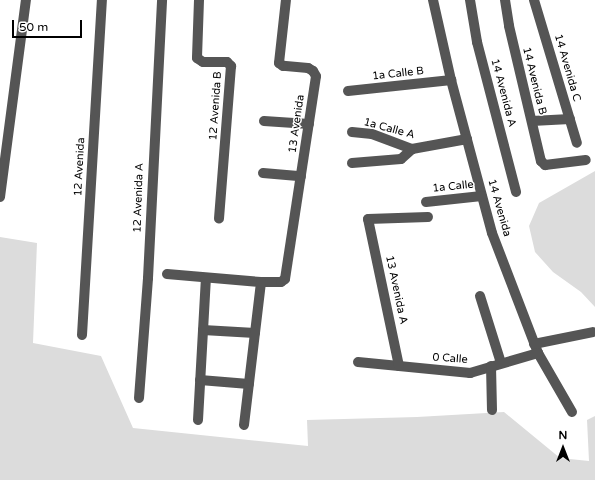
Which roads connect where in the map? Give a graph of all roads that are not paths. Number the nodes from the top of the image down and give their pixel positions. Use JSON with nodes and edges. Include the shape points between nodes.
{"nodes":[{"id":1,"x":26,"y":0,"type":"edge"},
{"id":2,"x":102,"y":0,"type":"edge"},
{"id":3,"x":162,"y":0,"type":"edge"},
{"id":4,"x":199,"y":0,"type":"edge"},
{"id":5,"x":286,"y":0,"type":"edge"},
{"id":6,"x":433,"y":0,"type":"edge"},
{"id":7,"x":470,"y":0,"type":"edge"},
{"id":8,"x":505,"y":0,"type":"edge"},
{"id":9,"x":534,"y":0,"type":"edge"},
{"id":10,"x":451,"y":80,"type":"junction"},
{"id":11,"x":348,"y":91,"type":"dead end"},
{"id":12,"x":570,"y":119,"type":"junction"},
{"id":13,"x":264,"y":121,"type":"dead end"},
{"id":14,"x":532,"y":121,"type":"junction"},
{"id":15,"x":309,"y":124,"type":"junction"},
{"id":16,"x":352,"y":132,"type":"dead end"},
{"id":17,"x":467,"y":139,"type":"junction"},
{"id":18,"x":577,"y":143,"type":"dead end"},
{"id":19,"x":412,"y":149,"type":"junction"},
{"id":20,"x":586,"y":160,"type":"dead end"},
{"id":21,"x":352,"y":163,"type":"dead end"},
{"id":22,"x":263,"y":174,"type":"dead end"},
{"id":23,"x":301,"y":176,"type":"junction"},
{"id":24,"x":516,"y":192,"type":"dead end"},
{"id":25,"x":482,"y":196,"type":"junction"},
{"id":26,"x":0,"y":197,"type":"edge"},
{"id":27,"x":426,"y":202,"type":"dead end"},
{"id":28,"x":428,"y":217,"type":"dead end"},
{"id":29,"x":219,"y":219,"type":"dead end"},
{"id":30,"x":167,"y":274,"type":"dead end"},
{"id":31,"x":206,"y":278,"type":"junction"},
{"id":32,"x":261,"y":282,"type":"junction"},
{"id":33,"x":480,"y":296,"type":"dead end"},
{"id":34,"x":203,"y":330,"type":"junction"},
{"id":35,"x":593,"y":332,"type":"dead end"},
{"id":36,"x":255,"y":333,"type":"junction"},
{"id":37,"x":82,"y":335,"type":"dead end"},
{"id":38,"x":536,"y":348,"type":"junction"},
{"id":39,"x":358,"y":362,"type":"dead end"},
{"id":40,"x":501,"y":363,"type":"junction"},
{"id":41,"x":399,"y":366,"type":"junction"},
{"id":42,"x":491,"y":366,"type":"junction"},
{"id":43,"x":200,"y":380,"type":"junction"},
{"id":44,"x":249,"y":384,"type":"junction"},
{"id":45,"x":139,"y":398,"type":"dead end"},
{"id":46,"x":492,"y":410,"type":"dead end"},
{"id":47,"x":572,"y":412,"type":"dead end"},
{"id":48,"x":198,"y":420,"type":"dead end"},
{"id":49,"x":244,"y":425,"type":"dead end"}],
"edges":[{"from":1,"to":26,"type":"street"},
{"from":2,"to":37,"type":"street","name":"12 Avenida"},
{"from":3,"to":45,"type":"street","name":"12 Avenida A","via":[[148,278]]},
{"from":4,"to":29,"type":"street","name":"12 Avenida B","via":[[197,58],[203,62],[226,62],[231,66]]},
{"from":5,"to":15,"type":"street","name":"13 Avenida","via":[[279,63],[283,66],[313,71],[316,76]]},
{"from":6,"to":10,"type":"street","name":"14 Avenida"},
{"from":7,"to":24,"type":"street","name":"14 Avenida A","via":[[477,42]]},
{"from":8,"to":14,"type":"street","name":"14 Avenida B"},
{"from":9,"to":12,"type":"street","name":"14 Avenida C"},
{"from":10,"to":11,"type":"street","name":"1a Calle B"},
{"from":10,"to":17,"type":"street","name":"14 Avenida"},
{"from":12,"to":14,"type":"street"},
{"from":12,"to":18,"type":"street","name":"14 Avenida C"},
{"from":13,"to":15,"type":"street"},
{"from":14,"to":20,"type":"street","name":"14 Avenida B","via":[[539,154],[545,165]]},
{"from":15,"to":23,"type":"street","name":"13 Avenida"},
{"from":16,"to":19,"type":"street","name":"1a Calle A","via":[[372,134]]},
{"from":17,"to":19,"type":"street","name":"1a Calle A"},
{"from":17,"to":25,"type":"street","name":"14 Avenida"},
{"from":19,"to":21,"type":"street","via":[[400,159]]},
{"from":22,"to":23,"type":"street"},
{"from":23,"to":32,"type":"street","name":"13 Avenida","via":[[285,279],[282,282]]},
{"from":25,"to":27,"type":"street","name":"1a Calle"},
{"from":25,"to":38,"type":"street","name":"14 Avenida","via":[[492,233]]},
{"from":28,"to":41,"type":"street","name":"13 Avenida A","via":[[368,219]]},
{"from":30,"to":31,"type":"street"},
{"from":31,"to":32,"type":"street"},
{"from":31,"to":34,"type":"street"},
{"from":32,"to":36,"type":"street"},
{"from":33,"to":40,"type":"street"},
{"from":34,"to":36,"type":"street"},
{"from":34,"to":43,"type":"street"},
{"from":35,"to":38,"type":"street","name":"0 Calle"},
{"from":36,"to":44,"type":"street"},
{"from":38,"to":40,"type":"street","name":"0 Calle"},
{"from":38,"to":47,"type":"street","name":"14 Avenida"},
{"from":39,"to":41,"type":"street","name":"0 Calle"},
{"from":40,"to":42,"type":"street","name":"0 Calle"},
{"from":41,"to":42,"type":"street","name":"0 Calle","via":[[461,373],[470,373]]},
{"from":42,"to":46,"type":"street"},
{"from":43,"to":44,"type":"street"},
{"from":43,"to":48,"type":"street"},
{"from":44,"to":49,"type":"street"}]}
